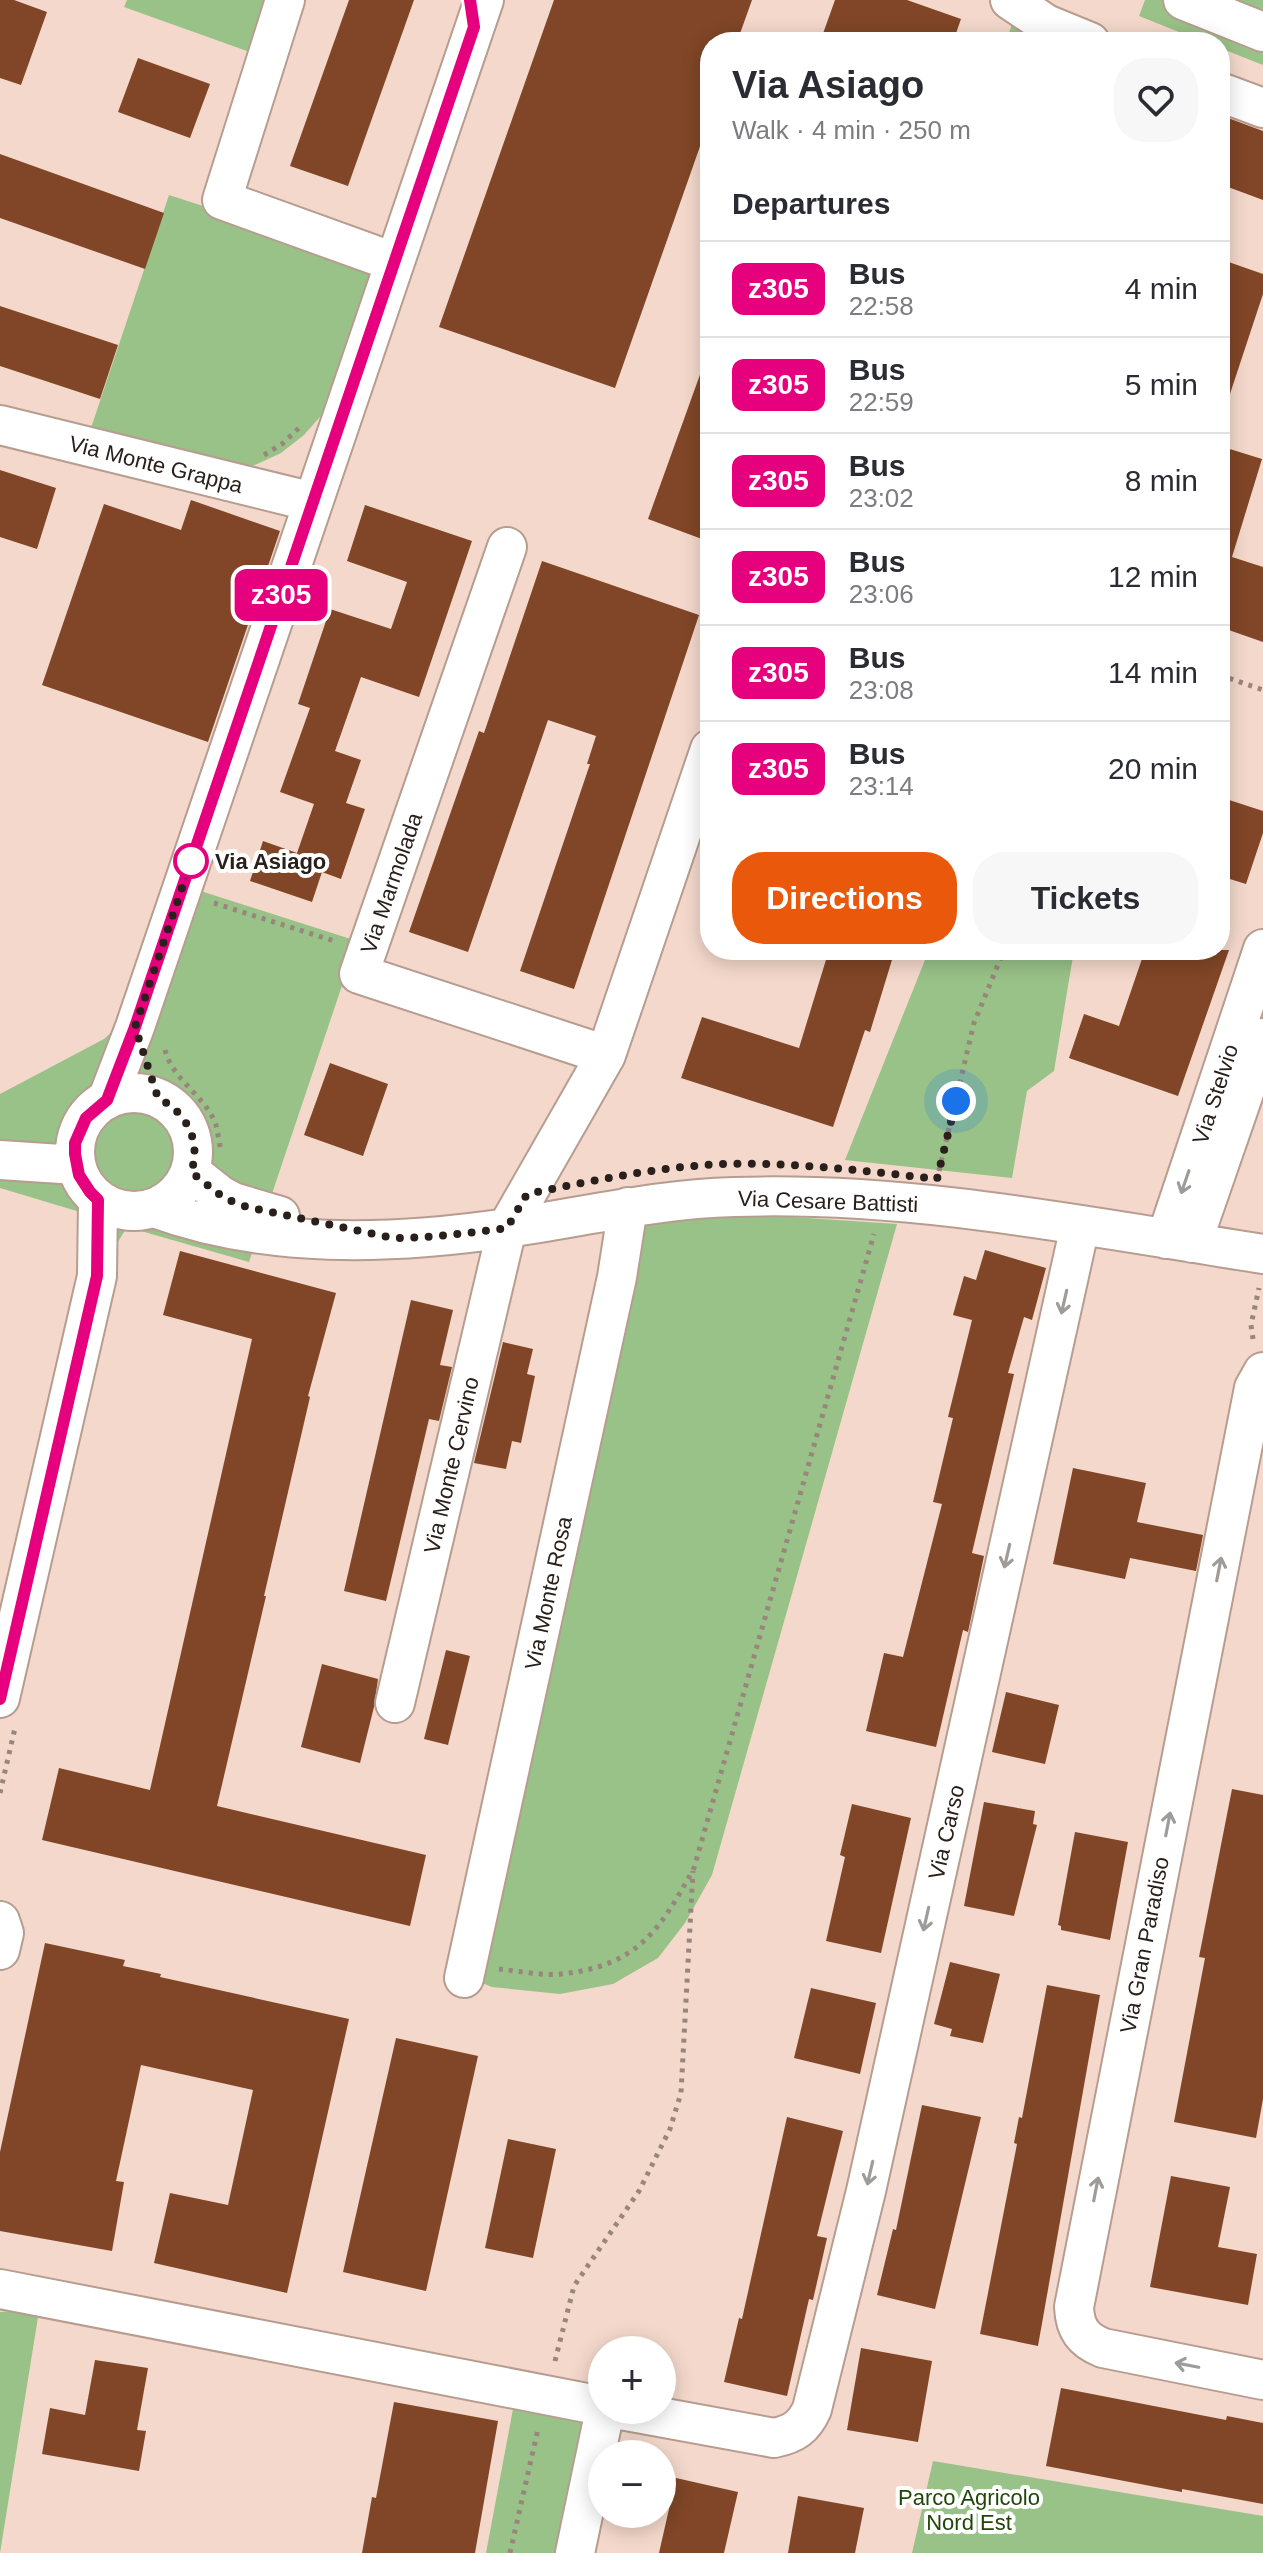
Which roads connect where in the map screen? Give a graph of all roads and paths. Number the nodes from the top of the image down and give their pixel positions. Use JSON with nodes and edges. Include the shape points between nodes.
{"nodes":[{"id":1,"x":285,"y":0,"type":"edge"},
{"id":2,"x":1010,"y":0,"type":"edge"},
{"id":3,"x":1183,"y":0,"type":"edge"},
{"id":4,"x":476,"y":9,"type":"edge"},
{"id":5,"x":1066,"y":32,"type":"edge"},
{"id":6,"x":1263,"y":32,"type":"edge"},
{"id":7,"x":1230,"y":96,"type":"edge"},
{"id":8,"x":1263,"y":108,"type":"edge"},
{"id":9,"x":394,"y":262,"type":"junction"},
{"id":10,"x":303,"y":424,"type":"dead end"},
{"id":11,"x":0,"y":425,"type":"edge"},
{"id":12,"x":260,"y":457,"type":"dead end"},
{"id":13,"x":313,"y":502,"type":"junction"},
{"id":14,"x":507,"y":547,"type":"dead end"},
{"id":15,"x":1230,"y":678,"type":"edge"},
{"id":16,"x":1263,"y":690,"type":"edge"},
{"id":17,"x":700,"y":778,"type":"edge"},
{"id":18,"x":202,"y":899,"type":"dead end"},
{"id":19,"x":1263,"y":949,"type":"edge"},
{"id":20,"x":367,"y":952,"type":"junction"},
{"id":21,"x":1000,"y":960,"type":"edge"},
{"id":22,"x":149,"y":1036,"type":"junction"},
{"id":23,"x":1263,"y":1038,"type":"edge"},
{"id":24,"x":606,"y":1055,"type":"junction"},
{"id":25,"x":158,"y":1098,"type":"junction"},
{"id":26,"x":107,"y":1100,"type":"junction"},
{"id":27,"x":0,"y":1160,"type":"edge"},
{"id":28,"x":76,"y":1165,"type":"junction"},
{"id":29,"x":206,"y":1165,"type":"junction"},
{"id":30,"x":937,"y":1179,"type":"dead end"},
{"id":31,"x":98,"y":1200,"type":"junction"},
{"id":32,"x":628,"y":1207,"type":"junction"},
{"id":33,"x":144,"y":1210,"type":"junction"},
{"id":34,"x":1080,"y":1226,"type":"junction"},
{"id":35,"x":507,"y":1228,"type":"junction"},
{"id":36,"x":874,"y":1233,"type":"dead end"},
{"id":37,"x":393,"y":1238,"type":"junction"},
{"id":38,"x":1179,"y":1241,"type":"junction"},
{"id":39,"x":1261,"y":1271,"type":"edge"},
{"id":40,"x":97,"y":1276,"type":"junction"},
{"id":41,"x":1258,"y":1357,"type":"edge"},
{"id":42,"x":0,"y":1698,"type":"edge"},
{"id":43,"x":395,"y":1703,"type":"dead end"},
{"id":44,"x":694,"y":1868,"type":"junction"},
{"id":45,"x":0,"y":1921,"type":"edge"},
{"id":46,"x":0,"y":1950,"type":"edge"},
{"id":47,"x":467,"y":1966,"type":"joint"},
{"id":48,"x":0,"y":2289,"type":"edge"},
{"id":49,"x":1263,"y":2380,"type":"edge"},
{"id":50,"x":546,"y":2395,"type":"junction"},
{"id":51,"x":588,"y":2404,"type":"edge"},
{"id":52,"x":676,"y":2421,"type":"edge"},
{"id":53,"x":601,"y":2424,"type":"edge"},
{"id":54,"x":510,"y":2553,"type":"edge"},
{"id":55,"x":575,"y":2553,"type":"edge"}],
"edges":[{"from":1,"to":9,"type":"street","via":[[222,200]]},
{"from":2,"to":5,"type":"street"},
{"from":3,"to":6,"type":"street"},
{"from":4,"to":9,"type":"street"},
{"from":7,"to":8,"type":"street"},
{"from":9,"to":13,"type":"street"},
{"from":10,"to":12,"type":"path"},
{"from":11,"to":13,"type":"street","name":"Via Monte Grappa"},
{"from":13,"to":22,"type":"street"},
{"from":14,"to":20,"type":"street","name":"Via Marmolada"},
{"from":15,"to":16,"type":"path"},
{"from":17,"to":24,"type":"street"},
{"from":18,"to":20,"type":"path"},
{"from":19,"to":38,"type":"street","name":"Via Stelvio","one_way":true},
{"from":20,"to":24,"type":"street","name":"Via Marmolada","via":[[359,974]]},
{"from":21,"to":30,"type":"path","via":[[974,1023]]},
{"from":22,"to":25,"type":"street"},
{"from":22,"to":26,"type":"street"},
{"from":22,"to":29,"type":"path","via":[[215,1123]]},
{"from":23,"to":38,"type":"street","name":"Via Stelvio"},
{"from":24,"to":35,"type":"street"},
{"from":25,"to":26,"type":"street","via":[[131,1093]]},
{"from":25,"to":29,"type":"street","via":[[190,1129],[194,1151]]},
{"from":26,"to":28,"type":"street","via":[[80,1127]]},
{"from":27,"to":28,"type":"street"},
{"from":28,"to":31,"type":"street"},
{"from":29,"to":33,"type":"street","via":[[176,1194]]},
{"from":29,"to":37,"type":"street","name":"Via Cesare Battisti","via":[[224,1198],[247,1207]]},
{"from":31,"to":33,"type":"street","via":[[118,1210]]},
{"from":31,"to":40,"type":"street"},
{"from":32,"to":34,"type":"street","name":"Via Cesare Battisti","via":[[735,1197],[841,1198]]},
{"from":32,"to":35,"type":"street","name":"Via Cesare Battisti"},
{"from":32,"to":47,"type":"street","name":"Via Monte Rosa"},
{"from":33,"to":37,"type":"street","name":"Via Cesare Battisti","via":[[223,1228],[316,1240]]},
{"from":33,"to":40,"type":"street"},
{"from":34,"to":38,"type":"street","name":"Via Cesare Battisti"},
{"from":34,"to":52,"type":"street","name":"Via Carso","one_way":true,"via":[[815,2399],[795,2432],[774,2438]]},
{"from":35,"to":37,"type":"street","name":"Via Cesare Battisti"},
{"from":35,"to":43,"type":"street","name":"Via Monte Cervino"},
{"from":36,"to":44,"type":"path"},
{"from":38,"to":39,"type":"street","name":"Via Cesare Battisti"},
{"from":39,"to":41,"type":"path","via":[[1251,1325]]},
{"from":40,"to":42,"type":"street"},
{"from":49,"to":41,"type":"street","name":"Via Gran Paradiso","one_way":true,"via":[[1103,2348],[1080,2332],[1074,2307]]},
{"from":44,"to":47,"type":"path","via":[[645,1943],[606,1966],[559,1974]]},
{"from":44,"to":50,"type":"path","via":[[681,2093],[670,2129],[639,2191],[574,2286]]},
{"from":45,"to":46,"type":"street"},
{"from":48,"to":50,"type":"street"},
{"from":50,"to":51,"type":"street"},
{"from":50,"to":54,"type":"path"},
{"from":53,"to":55,"type":"street"}]}
